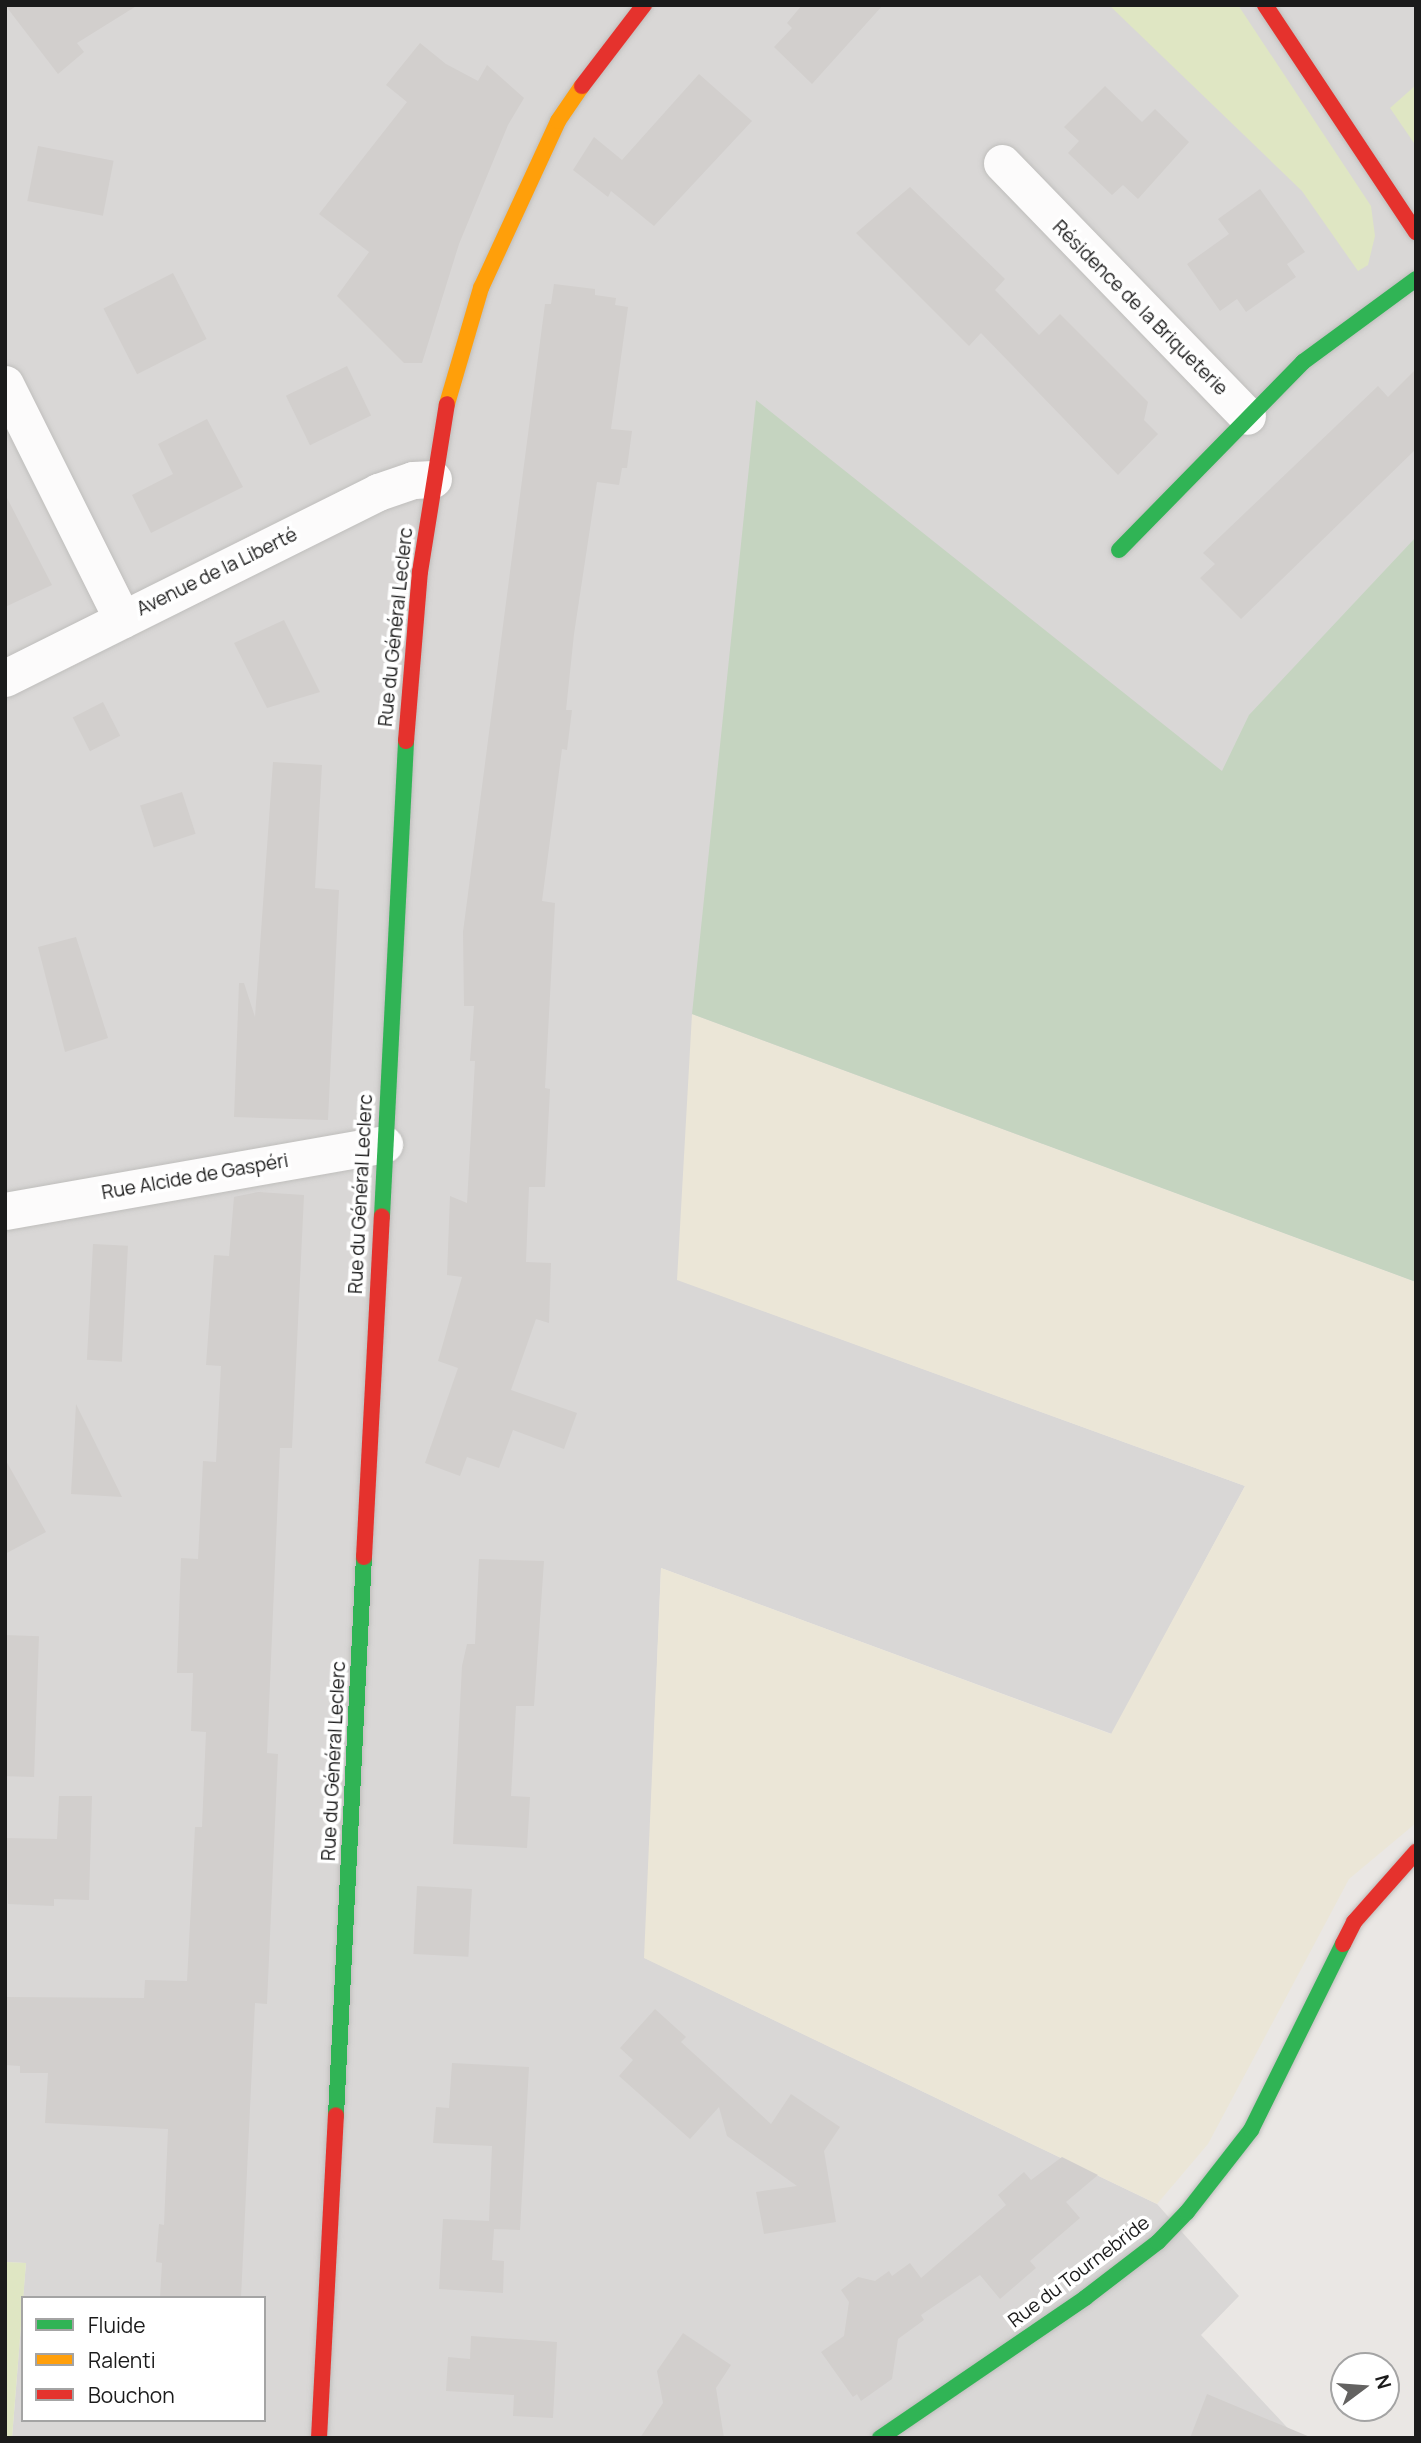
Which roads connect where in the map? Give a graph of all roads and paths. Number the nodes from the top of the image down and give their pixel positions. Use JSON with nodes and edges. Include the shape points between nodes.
{"nodes":[{"id":1,"x":644,"y":5,"type":"edge"},
{"id":2,"x":1265,"y":5,"type":"edge"},
{"id":3,"x":1002,"y":163,"type":"dead end"},
{"id":4,"x":1416,"y":232,"type":"edge"},
{"id":5,"x":1416,"y":279,"type":"edge"},
{"id":6,"x":5,"y":384,"type":"edge"},
{"id":7,"x":1247,"y":415,"type":"junction"},
{"id":8,"x":433,"y":479,"type":"junction"},
{"id":9,"x":1119,"y":550,"type":"dead end"},
{"id":10,"x":122,"y":619,"type":"junction"},
{"id":11,"x":5,"y":677,"type":"edge"},
{"id":12,"x":384,"y":1144,"type":"junction"},
{"id":13,"x":5,"y":1212,"type":"edge"},
{"id":14,"x":1416,"y":1852,"type":"edge"},
{"id":15,"x":319,"y":2438,"type":"edge"},
{"id":16,"x":880,"y":2438,"type":"edge"}],
"edges":[{"from":1,"to":8,"type":"street","name":"Rue du Général Leclerc","via":[[564,112],[504,230],[458,362]]},
{"from":2,"to":4,"type":"street"},
{"from":3,"to":7,"type":"street","name":"Résidence de la Briqueterie","via":[[1034,201]]},
{"from":5,"to":7,"type":"street","via":[[1319,348]]},
{"from":6,"to":10,"type":"street"},
{"from":7,"to":9,"type":"street"},
{"from":8,"to":10,"type":"street","name":"Avenue de la Liberté","via":[[413,480],[378,492]]},
{"from":8,"to":12,"type":"street","name":"Rue du Général Leclerc","via":[[411,667]]},
{"from":10,"to":11,"type":"street","name":"Avenue de la Liberté"},
{"from":12,"to":13,"type":"street","name":"Rue Alcide de Gaspéri"},
{"from":12,"to":15,"type":"street","name":"Rue du Général Leclerc"},
{"from":14,"to":16,"type":"street","name":"Rue du Tournebride","via":[[1354,1922],[1251,2130],[1187,2212],[1158,2242],[1085,2298]]}]}
